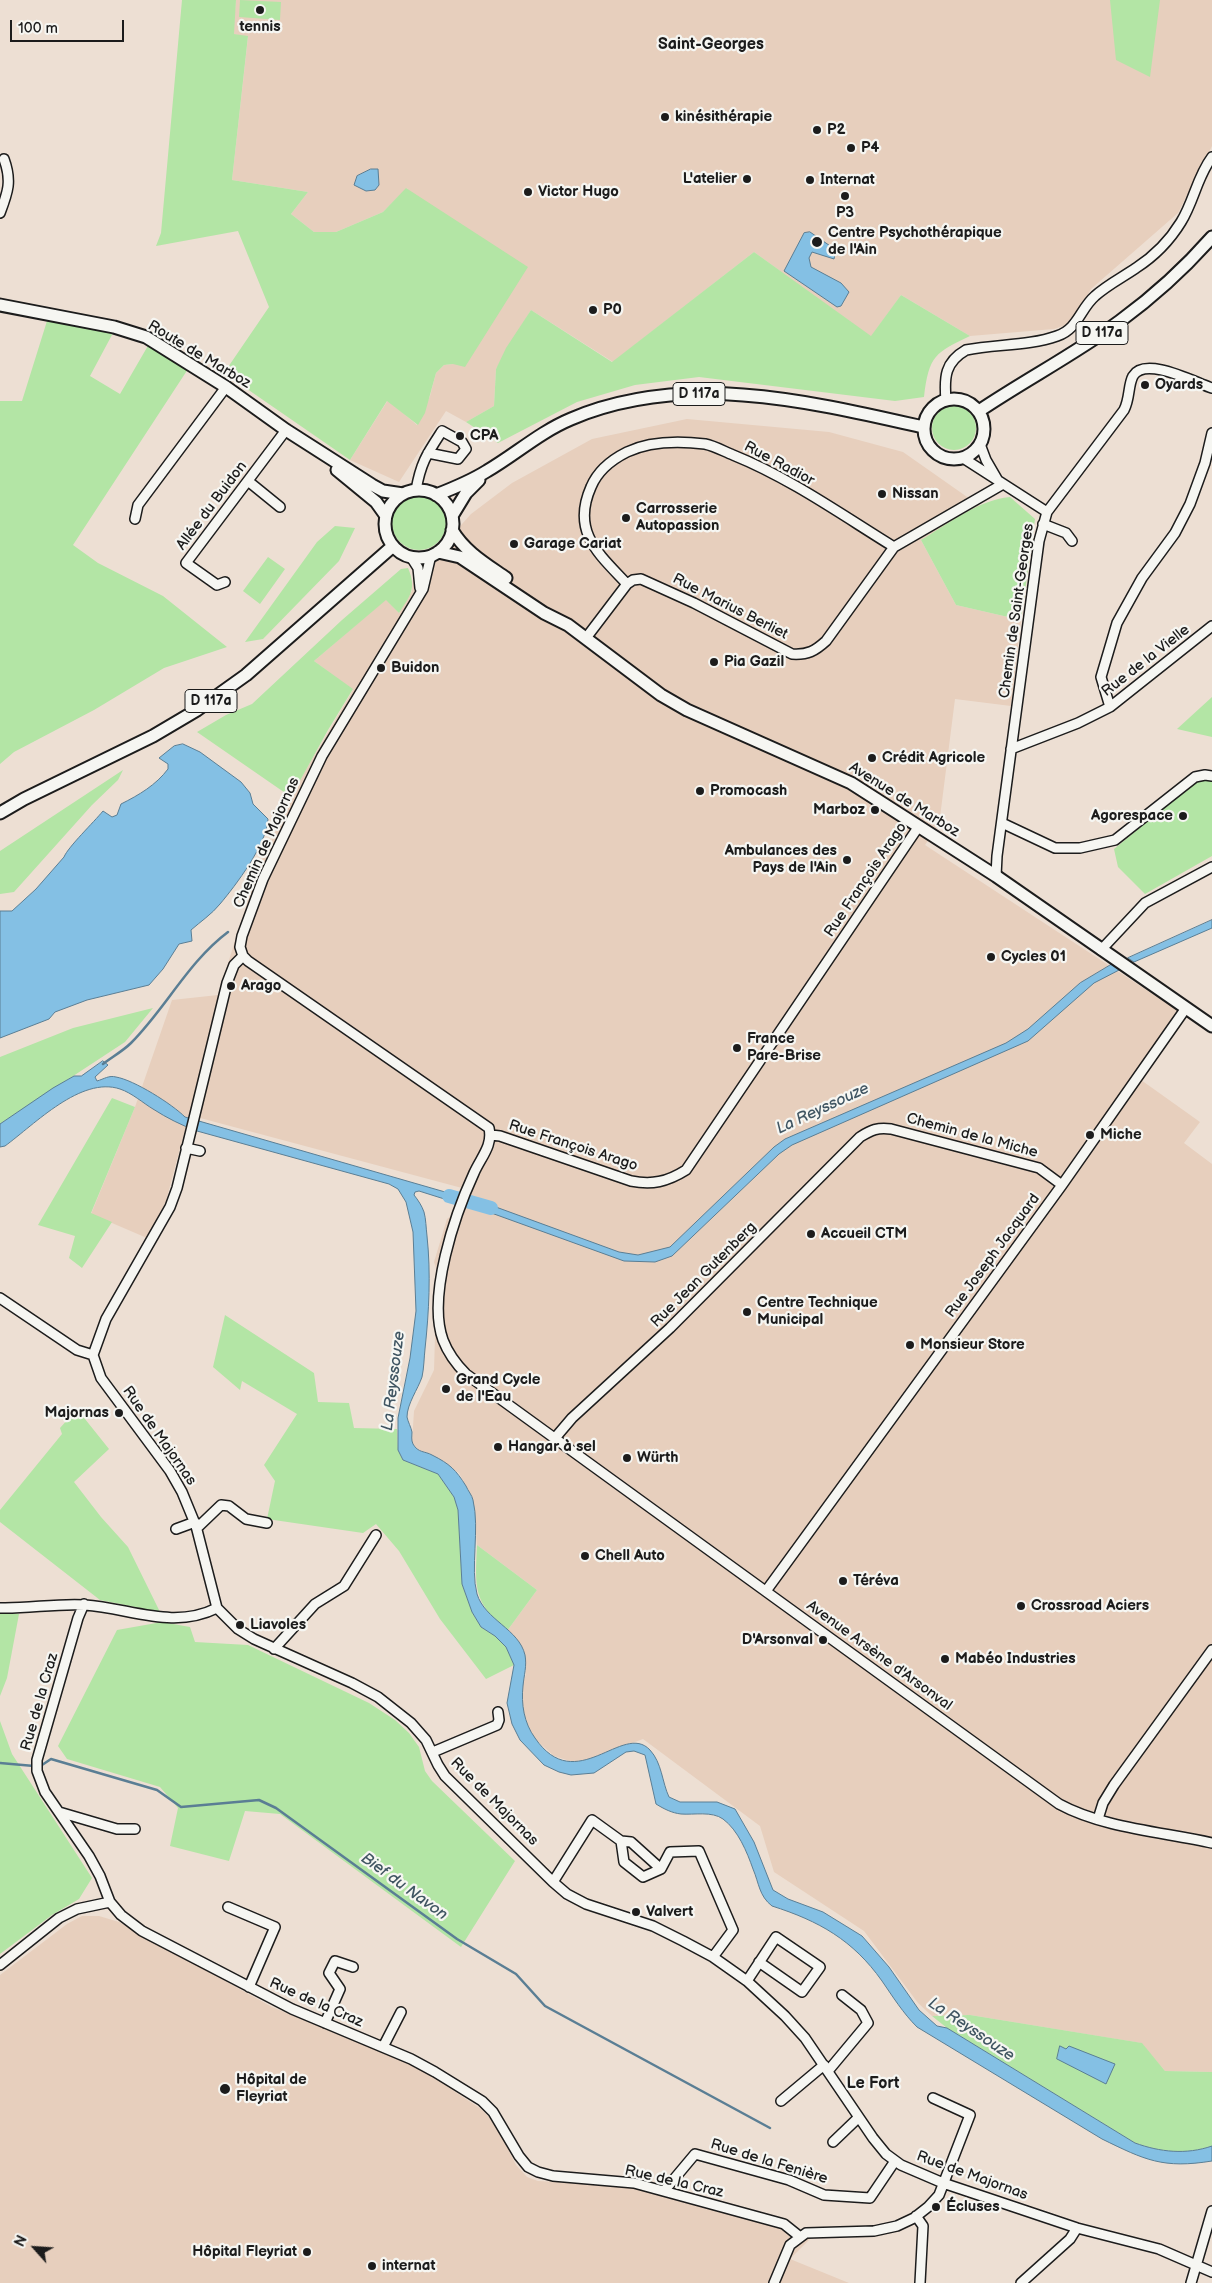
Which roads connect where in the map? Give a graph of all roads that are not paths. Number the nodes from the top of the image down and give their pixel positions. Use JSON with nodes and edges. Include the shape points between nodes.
{"nodes":[{"id":1,"x":1212,"y":158,"type":"edge"},
{"id":2,"x":4,"y":159,"type":"dead end"},
{"id":3,"x":0,"y":213,"type":"edge"},
{"id":4,"x":1212,"y":237,"type":"edge"},
{"id":5,"x":0,"y":306,"type":"edge"},
{"id":6,"x":226,"y":387,"type":"junction"},
{"id":7,"x":1212,"y":388,"type":"edge"},
{"id":8,"x":946,"y":400,"type":"junction"},
{"id":9,"x":978,"y":411,"type":"junction"},
{"id":10,"x":924,"y":428,"type":"junction"},
{"id":11,"x":286,"y":430,"type":"junction"},
{"id":12,"x":1212,"y":433,"type":"edge"},
{"id":13,"x":980,"y":444,"type":"junction"},
{"id":14,"x":428,"y":453,"type":"dead end"},
{"id":15,"x":963,"y":458,"type":"junction"},
{"id":16,"x":489,"y":470,"type":"junction"},
{"id":17,"x":248,"y":481,"type":"junction"},
{"id":18,"x":1001,"y":483,"type":"junction"},
{"id":19,"x":416,"y":490,"type":"junction"},
{"id":20,"x":403,"y":494,"type":"junction"},
{"id":21,"x":436,"y":494,"type":"junction"},
{"id":22,"x":280,"y":507,"type":"dead end"},
{"id":23,"x":1047,"y":512,"type":"junction"},
{"id":24,"x":386,"y":516,"type":"junction"},
{"id":25,"x":452,"y":516,"type":"junction"},
{"id":26,"x":134,"y":519,"type":"dead end"},
{"id":27,"x":1044,"y":524,"type":"junction"},
{"id":28,"x":452,"y":530,"type":"junction"},
{"id":29,"x":1072,"y":541,"type":"dead end"},
{"id":30,"x":393,"y":546,"type":"junction"},
{"id":31,"x":894,"y":547,"type":"junction"},
{"id":32,"x":434,"y":554,"type":"junction"},
{"id":33,"x":411,"y":557,"type":"junction"},
{"id":34,"x":225,"y":582,"type":"dead end"},
{"id":35,"x":627,"y":584,"type":"junction"},
{"id":36,"x":418,"y":598,"type":"junction"},
{"id":37,"x":568,"y":625,"type":"junction"},
{"id":38,"x":1212,"y":626,"type":"edge"},
{"id":39,"x":586,"y":638,"type":"junction"},
{"id":40,"x":1110,"y":707,"type":"junction"},
{"id":41,"x":1012,"y":749,"type":"junction"},
{"id":42,"x":1212,"y":776,"type":"edge"},
{"id":43,"x":0,"y":813,"type":"edge"},
{"id":44,"x":1002,"y":823,"type":"junction"},
{"id":45,"x":919,"y":826,"type":"junction"},
{"id":46,"x":1212,"y":867,"type":"edge"},
{"id":47,"x":996,"y":876,"type":"junction"},
{"id":48,"x":1101,"y":950,"type":"junction"},
{"id":49,"x":243,"y":956,"type":"junction"},
{"id":50,"x":1186,"y":1008,"type":"junction"},
{"id":51,"x":1212,"y":1026,"type":"edge"},
{"id":52,"x":871,"y":1130,"type":"joint"},
{"id":53,"x":491,"y":1135,"type":"junction"},
{"id":54,"x":186,"y":1148,"type":"junction"},
{"id":55,"x":200,"y":1151,"type":"dead end"},
{"id":56,"x":1062,"y":1184,"type":"junction"},
{"id":57,"x":0,"y":1298,"type":"edge"},
{"id":58,"x":93,"y":1355,"type":"junction"},
{"id":59,"x":555,"y":1438,"type":"junction"},
{"id":60,"x":267,"y":1523,"type":"dead end"},
{"id":61,"x":196,"y":1525,"type":"junction"},
{"id":62,"x":176,"y":1529,"type":"dead end"},
{"id":63,"x":376,"y":1536,"type":"dead end"},
{"id":64,"x":766,"y":1591,"type":"junction"},
{"id":65,"x":84,"y":1604,"type":"junction"},
{"id":66,"x":0,"y":1608,"type":"edge"},
{"id":67,"x":217,"y":1608,"type":"junction"},
{"id":68,"x":274,"y":1649,"type":"junction"},
{"id":69,"x":1212,"y":1650,"type":"edge"},
{"id":70,"x":498,"y":1712,"type":"dead end"},
{"id":71,"x":433,"y":1752,"type":"junction"},
{"id":72,"x":59,"y":1812,"type":"junction"},
{"id":73,"x":1098,"y":1819,"type":"junction"},
{"id":74,"x":135,"y":1829,"type":"dead end"},
{"id":75,"x":622,"y":1841,"type":"junction"},
{"id":76,"x":1212,"y":1843,"type":"edge"},
{"id":77,"x":661,"y":1869,"type":"junction"},
{"id":78,"x":553,"y":1882,"type":"junction"},
{"id":79,"x":110,"y":1902,"type":"junction"},
{"id":80,"x":228,"y":1907,"type":"dead end"},
{"id":81,"x":713,"y":1957,"type":"junction"},
{"id":82,"x":759,"y":1962,"type":"junction"},
{"id":83,"x":0,"y":1965,"type":"edge"},
{"id":84,"x":353,"y":1967,"type":"dead end"},
{"id":85,"x":747,"y":1981,"type":"junction"},
{"id":86,"x":249,"y":1987,"type":"junction"},
{"id":87,"x":842,"y":1995,"type":"dead end"},
{"id":88,"x":401,"y":2012,"type":"dead end"},
{"id":89,"x":325,"y":2023,"type":"junction"},
{"id":90,"x":384,"y":2047,"type":"junction"},
{"id":91,"x":826,"y":2068,"type":"junction"},
{"id":92,"x":933,"y":2098,"type":"dead end"},
{"id":93,"x":781,"y":2101,"type":"dead end"},
{"id":94,"x":858,"y":2118,"type":"junction"},
{"id":95,"x":833,"y":2142,"type":"dead end"},
{"id":96,"x":895,"y":2160,"type":"junction"},
{"id":97,"x":943,"y":2183,"type":"junction"},
{"id":98,"x":664,"y":2192,"type":"junction"},
{"id":99,"x":1212,"y":2211,"type":"edge"},
{"id":100,"x":916,"y":2216,"type":"junction"},
{"id":101,"x":1077,"y":2228,"type":"junction"},
{"id":102,"x":799,"y":2236,"type":"junction"},
{"id":103,"x":1195,"y":2266,"type":"junction"},
{"id":104,"x":1212,"y":2272,"type":"edge"},
{"id":105,"x":774,"y":2283,"type":"edge"},
{"id":106,"x":920,"y":2283,"type":"edge"},
{"id":107,"x":1020,"y":2283,"type":"edge"},
{"id":108,"x":1191,"y":2283,"type":"edge"}],
"edges":[{"from":1,"to":8,"type":"street","via":[[1199,178],[1187,212],[1148,260],[1095,295],[1066,332],[1037,340],[966,350],[959,354],[946,372]]},
{"from":2,"to":3,"type":"street","via":[[9,172],[9,186]]},
{"from":4,"to":9,"type":"main road","number":"D 117a","via":[[1188,265],[1119,322]]},
{"from":5,"to":6,"type":"main road","name":"Route de Marboz","via":[[138,334]]},
{"from":6,"to":11,"type":"main road","name":"Route de Marboz"},
{"from":6,"to":26,"type":"street","via":[[138,505]]},
{"from":7,"to":23,"type":"street","name":"Chemin de Saint-Georges","via":[[1151,367],[1138,370],[1132,377],[1129,400],[1124,410]]},
{"from":8,"to":9,"type":"main road","via":[[964,400]]},
{"from":8,"to":10,"type":"main road","via":[[930,410]]},
{"from":9,"to":13,"type":"main road","via":[[984,427]]},
{"from":10,"to":15,"type":"main road","via":[[924,437],[935,453],[954,459]]},
{"from":10,"to":16,"type":"main road","number":"D 117a","via":[[865,414],[732,393],[676,395],[626,402],[572,419],[526,444]]},
{"from":11,"to":17,"type":"street","name":"Allée du Buidon"},
{"from":11,"to":20,"type":"main road","name":"Route de Marboz","via":[[372,486]]},
{"from":11,"to":24,"type":"main road","name":"Route de Marboz","via":[[360,487]]},
{"from":12,"to":40,"type":"street","via":[[1190,504],[1175,533],[1142,578],[1117,624],[1101,677]]},
{"from":13,"to":15,"type":"main road"},
{"from":13,"to":18,"type":"street"},
{"from":14,"to":19,"type":"street","via":[[420,468]]},
{"from":15,"to":18,"type":"street"},
{"from":16,"to":21,"type":"main road","number":"D 117a","via":[[460,486]]},
{"from":16,"to":25,"type":"main road","number":"D 117a","via":[[466,493]]},
{"from":17,"to":22,"type":"street"},
{"from":17,"to":34,"type":"street","name":"Allée du Buidon","via":[[186,562],[217,585]]},
{"from":18,"to":23,"type":"street"},
{"from":18,"to":31,"type":"street","name":"Rue Marius Berliet"},
{"from":19,"to":20,"type":"main road"},
{"from":19,"to":21,"type":"main road"},
{"from":20,"to":24,"type":"main road","via":[[389,507]]},
{"from":21,"to":25,"type":"main road"},
{"from":23,"to":27,"type":"street","name":"Chemin de Saint-Georges"},
{"from":24,"to":30,"type":"main road","via":[[386,532]]},
{"from":25,"to":28,"type":"main road"},
{"from":27,"to":29,"type":"street","via":[[1066,533]]},
{"from":27,"to":41,"type":"street","name":"Chemin de Saint-Georges","via":[[1039,541]]},
{"from":28,"to":32,"type":"main road","via":[[444,546]]},
{"from":28,"to":37,"type":"main road","name":"Avenue de Marboz","via":[[470,552],[556,612]]},
{"from":30,"to":33,"type":"main road"},
{"from":30,"to":43,"type":"main road","number":"D 117a","via":[[246,675],[197,710],[153,736]]},
{"from":31,"to":35,"type":"street","name":"Rue Marius Berliet","via":[[826,641],[814,652],[804,655],[792,654],[641,579]]},
{"from":31,"to":35,"type":"street","name":"Rue Radior","via":[[758,465],[707,444],[669,442],[641,445],[612,459],[594,478],[584,503],[584,526],[593,546]]},
{"from":32,"to":33,"type":"main road"},
{"from":32,"to":36,"type":"street","name":"Chemin de Majornas"},
{"from":32,"to":37,"type":"main road","name":"Avenue de Marboz","via":[[460,558]]},
{"from":33,"to":36,"type":"street","via":[[420,577]]},
{"from":35,"to":39,"type":"street"},
{"from":36,"to":49,"type":"street","name":"Chemin de Majornas","via":[[339,725],[298,804],[263,879],[242,936],[240,947]]},
{"from":37,"to":39,"type":"main road","name":"Avenue de Marboz"},
{"from":38,"to":40,"type":"street","name":"Rue de la Vielle"},
{"from":39,"to":45,"type":"main road","name":"Avenue de Marboz","via":[[687,710],[836,775]]},
{"from":40,"to":41,"type":"street","name":"Rue de la Vielle"},
{"from":41,"to":44,"type":"street","name":"Chemin de Saint-Georges"},
{"from":42,"to":44,"type":"street","via":[[1195,777],[1115,840],[1055,848]]},
{"from":44,"to":47,"type":"street","name":"Chemin de Saint-Georges"},
{"from":45,"to":47,"type":"main road","name":"Avenue de Marboz"},
{"from":45,"to":53,"type":"street","name":"Rue François Arago","via":[[686,1170],[661,1182],[630,1181]]},
{"from":46,"to":48,"type":"street","via":[[1145,903]]},
{"from":47,"to":48,"type":"main road","name":"Avenue de Marboz"},
{"from":48,"to":50,"type":"main road","name":"Avenue de Marboz"},
{"from":49,"to":53,"type":"street","name":"Rue François Arago","via":[[484,1122]]},
{"from":49,"to":54,"type":"street","via":[[230,971]]},
{"from":50,"to":51,"type":"main road","name":"Avenue de Marboz"},
{"from":50,"to":56,"type":"street","name":"Rue Joseph Jacquard"},
{"from":52,"to":56,"type":"street","name":"Chemin de la Miche","via":[[891,1129],[1039,1168]]},
{"from":52,"to":59,"type":"street","name":"Rue Jean Gutenberg","via":[[860,1137]]},
{"from":53,"to":59,"type":"street","name":"Avenue Arsène d'Arsonval","via":[[459,1214],[442,1267],[439,1325],[453,1360],[466,1374]]},
{"from":54,"to":55,"type":"street"},
{"from":54,"to":58,"type":"street","via":[[170,1207],[106,1319]]},
{"from":56,"to":64,"type":"street","name":"Rue Joseph Jacquard"},
{"from":57,"to":58,"type":"street","via":[[77,1350]]},
{"from":58,"to":61,"type":"street","name":"Rue de Majornas","via":[[101,1378],[170,1471]]},
{"from":59,"to":64,"type":"street","name":"Avenue Arsène d'Arsonval"},
{"from":60,"to":61,"type":"street","via":[[246,1519],[229,1506],[222,1505]]},
{"from":61,"to":62,"type":"street"},
{"from":61,"to":67,"type":"street","name":"Rue de Majornas"},
{"from":63,"to":68,"type":"street","via":[[344,1586],[314,1604]]},
{"from":64,"to":73,"type":"street","name":"Avenue Arsène d'Arsonval","via":[[1059,1804]]},
{"from":65,"to":66,"type":"street"},
{"from":65,"to":67,"type":"street","via":[[157,1617],[190,1618]]},
{"from":65,"to":72,"type":"street","name":"Rue de la Craz","via":[[37,1760],[37,1771],[45,1792]]},
{"from":67,"to":68,"type":"street","name":"Rue de Majornas","via":[[246,1634]]},
{"from":68,"to":71,"type":"street","name":"Rue de Majornas","via":[[378,1697],[411,1723]]},
{"from":69,"to":73,"type":"street","via":[[1114,1785]]},
{"from":70,"to":71,"type":"street","via":[[498,1725]]},
{"from":71,"to":78,"type":"street","name":"Rue de Majornas","via":[[445,1776]]},
{"from":72,"to":74,"type":"street","via":[[117,1829]]},
{"from":72,"to":79,"type":"street","name":"Rue de la Craz","via":[[100,1876]]},
{"from":73,"to":76,"type":"street","name":"Avenue Arsène d'Arsonval"},
{"from":75,"to":77,"type":"street","via":[[631,1842]]},
{"from":75,"to":77,"type":"street","via":[[624,1862],[643,1877]]},
{"from":75,"to":78,"type":"street","via":[[592,1820]]},
{"from":77,"to":81,"type":"street","via":[[670,1852],[699,1851],[733,1930]]},
{"from":78,"to":81,"type":"street","name":"Rue de Majornas","via":[[586,1904],[653,1926]]},
{"from":79,"to":83,"type":"street","via":[[77,1909],[59,1918]]},
{"from":79,"to":86,"type":"street","name":"Rue de la Craz","via":[[142,1930]]},
{"from":80,"to":86,"type":"street","via":[[275,1927]]},
{"from":81,"to":85,"type":"street","name":"Rue de Majornas"},
{"from":82,"to":82,"type":"street","via":[[776,1938],[820,1967],[802,1992]]},
{"from":82,"to":85,"type":"street"},
{"from":84,"to":89,"type":"street","via":[[335,1961],[329,1973],[340,1990]]},
{"from":85,"to":91,"type":"street","name":"Rue de Majornas","via":[[785,2016]]},
{"from":86,"to":89,"type":"street","name":"Rue de la Craz"},
{"from":87,"to":91,"type":"street","via":[[861,2010],[868,2023]]},
{"from":88,"to":90,"type":"street"},
{"from":89,"to":90,"type":"street","name":"Rue de la Craz"},
{"from":90,"to":98,"type":"street","name":"Rue de la Craz","via":[[411,2058],[482,2101],[528,2167],[553,2176],[634,2183]]},
{"from":91,"to":93,"type":"street"},
{"from":91,"to":94,"type":"street","name":"Rue de Majornas"},
{"from":92,"to":97,"type":"street","via":[[970,2115]]},
{"from":94,"to":95,"type":"street"},
{"from":94,"to":96,"type":"street","name":"Rue de Majornas","via":[[886,2154]]},
{"from":96,"to":97,"type":"street","name":"Rue de Majornas"},
{"from":96,"to":98,"type":"street","name":"Rue de la Fenière","via":[[870,2198],[824,2195],[788,2180],[695,2154]]},
{"from":97,"to":100,"type":"street","via":[[938,2195]]},
{"from":97,"to":101,"type":"street","name":"Rue de Majornas"},
{"from":98,"to":102,"type":"street","name":"Rue de la Craz","via":[[784,2224]]},
{"from":99,"to":103,"type":"street"},
{"from":100,"to":102,"type":"street","via":[[897,2226],[874,2231],[806,2233]]},
{"from":100,"to":106,"type":"street","via":[[923,2226]]},
{"from":101,"to":103,"type":"street","name":"Rue de Majornas","via":[[1159,2250]]},
{"from":101,"to":107,"type":"street","via":[[1070,2239]]},
{"from":102,"to":105,"type":"street","via":[[790,2245]]},
{"from":103,"to":104,"type":"street","name":"Rue de Majornas"},
{"from":103,"to":108,"type":"street"}]}
